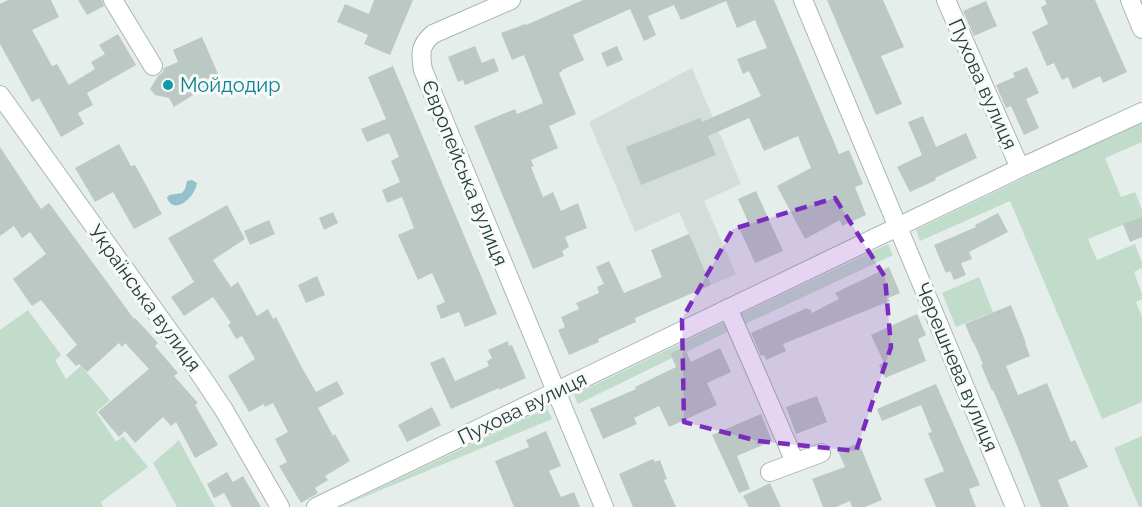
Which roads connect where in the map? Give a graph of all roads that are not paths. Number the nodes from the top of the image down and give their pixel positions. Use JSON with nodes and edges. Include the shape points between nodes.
{"nodes":[{"id":1,"x":114,"y":0,"type":"edge"},
{"id":2,"x":511,"y":0,"type":"edge"},
{"id":3,"x":803,"y":0,"type":"edge"},
{"id":4,"x":946,"y":0,"type":"edge"},
{"id":5,"x":1130,"y":0,"type":"edge"},
{"id":6,"x":1142,"y":29,"type":"edge"},
{"id":7,"x":153,"y":66,"type":"dead end"},
{"id":8,"x":0,"y":95,"type":"edge"},
{"id":9,"x":1142,"y":112,"type":"edge"},
{"id":10,"x":1020,"y":168,"type":"junction"},
{"id":11,"x":899,"y":227,"type":"junction"},
{"id":12,"x":728,"y":308,"type":"junction"},
{"id":13,"x":555,"y":392,"type":"junction"},
{"id":14,"x":821,"y":453,"type":"dead end"},
{"id":15,"x":795,"y":462,"type":"junction"},
{"id":16,"x":770,"y":472,"type":"dead end"},
{"id":17,"x":280,"y":507,"type":"edge"},
{"id":18,"x":316,"y":507,"type":"edge"},
{"id":19,"x":604,"y":507,"type":"edge"},
{"id":20,"x":1015,"y":507,"type":"edge"}],
"edges":[{"from":1,"to":7,"type":"street"},
{"from":2,"to":13,"type":"street","name":"Європейська вулиця","via":[[433,34],[425,40],[421,58]]},
{"from":3,"to":11,"type":"street"},
{"from":4,"to":10,"type":"street","name":"Пухова вулиця"},
{"from":5,"to":6,"type":"street"},
{"from":8,"to":17,"type":"street","name":"Українська вулиця","via":[[200,374]]},
{"from":9,"to":10,"type":"street","name":"Пухова вулиця"},
{"from":10,"to":11,"type":"street","name":"Пухова вулиця"},
{"from":11,"to":12,"type":"street","name":"Пухова вулиця"},
{"from":11,"to":20,"type":"street","name":"Черешнева вулиця"},
{"from":12,"to":13,"type":"street","name":"Пухова вулиця"},
{"from":12,"to":15,"type":"street"},
{"from":13,"to":18,"type":"street","name":"Пухова вулиця"},
{"from":13,"to":19,"type":"street"},
{"from":14,"to":15,"type":"street"},
{"from":15,"to":16,"type":"street"}]}
